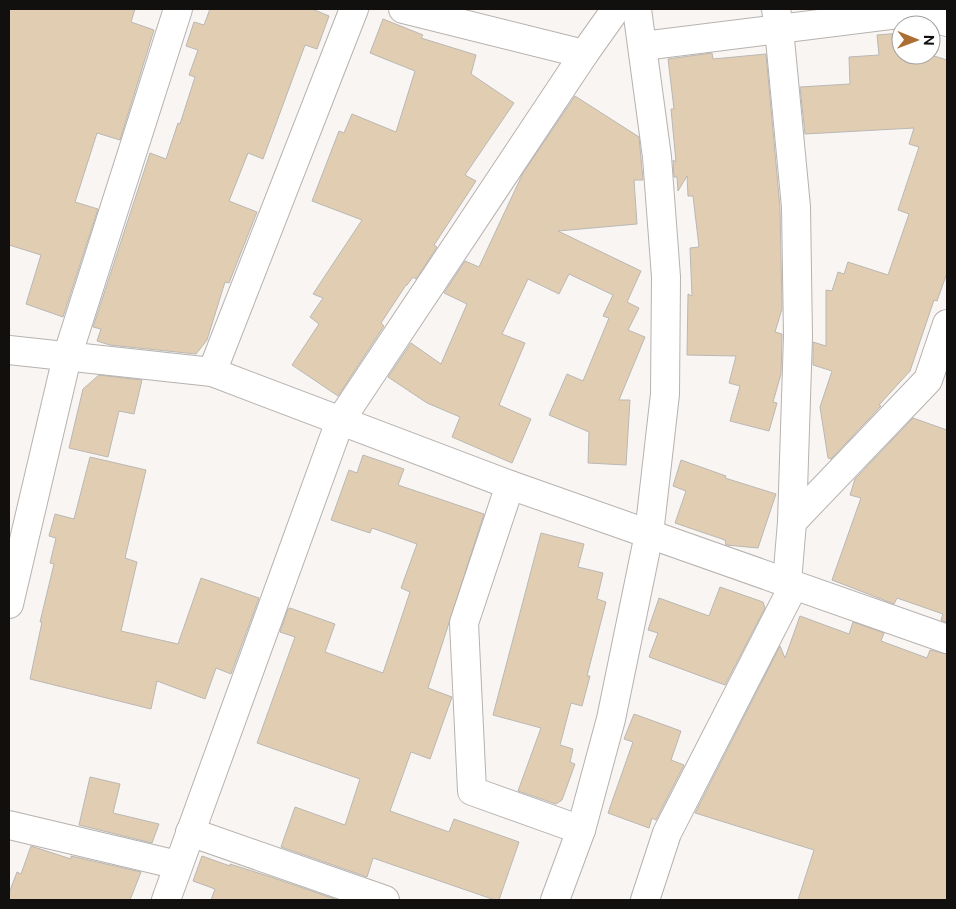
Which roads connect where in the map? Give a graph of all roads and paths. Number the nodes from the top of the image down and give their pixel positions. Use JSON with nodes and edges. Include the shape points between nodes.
{"nodes":[{"id":1,"x":178,"y":9,"type":"edge"},
{"id":2,"x":354,"y":9,"type":"edge"},
{"id":3,"x":403,"y":9,"type":"edge"},
{"id":4,"x":616,"y":9,"type":"edge"},
{"id":5,"x":637,"y":9,"type":"edge"},
{"id":6,"x":914,"y":11,"type":"edge"},
{"id":7,"x":778,"y":19,"type":"edge"},
{"id":8,"x":947,"y":22,"type":"edge"},
{"id":9,"x":643,"y":46,"type":"junction"},
{"id":10,"x":584,"y":54,"type":"junction"},
{"id":11,"x":947,"y":324,"type":"edge"},
{"id":12,"x":9,"y":350,"type":"edge"},
{"id":13,"x":66,"y":357,"type":"junction"},
{"id":14,"x":212,"y":372,"type":"junction"},
{"id":15,"x":340,"y":421,"type":"junction"},
{"id":16,"x":510,"y":486,"type":"junction"},
{"id":17,"x":792,"y":522,"type":"junction"},
{"id":18,"x":649,"y":534,"type":"junction"},
{"id":19,"x":790,"y":584,"type":"junction"},
{"id":20,"x":9,"y":604,"type":"edge"},
{"id":21,"x":947,"y":639,"type":"edge"},
{"id":22,"x":9,"y":825,"type":"edge"},
{"id":23,"x":580,"y":830,"type":"junction"},
{"id":24,"x":190,"y":832,"type":"junction"},
{"id":25,"x":178,"y":866,"type":"junction"},
{"id":26,"x":166,"y":900,"type":"edge"},
{"id":27,"x":386,"y":900,"type":"edge"},
{"id":28,"x":555,"y":900,"type":"edge"},
{"id":29,"x":645,"y":900,"type":"edge"}],
"edges":[{"from":1,"to":13,"type":"street"},
{"from":2,"to":14,"type":"street"},
{"from":3,"to":10,"type":"street"},
{"from":4,"to":10,"type":"street"},
{"from":5,"to":9,"type":"street"},
{"from":6,"to":7,"type":"street"},
{"from":6,"to":8,"type":"street"},
{"from":7,"to":9,"type":"street"},
{"from":7,"to":17,"type":"street","via":[[796,207],[798,336]]},
{"from":9,"to":18,"type":"street","via":[[657,157],[666,277],[666,394]]},
{"from":10,"to":15,"type":"street"},
{"from":11,"to":17,"type":"street","via":[[928,380]]},
{"from":12,"to":13,"type":"street"},
{"from":13,"to":14,"type":"street"},
{"from":13,"to":20,"type":"street"},
{"from":14,"to":15,"type":"street"},
{"from":15,"to":16,"type":"street"},
{"from":15,"to":24,"type":"street"},
{"from":16,"to":18,"type":"street"},
{"from":16,"to":23,"type":"street","via":[[464,623],[472,791]]},
{"from":17,"to":19,"type":"street"},
{"from":18,"to":19,"type":"street"},
{"from":18,"to":23,"type":"street","via":[[611,719]]},
{"from":19,"to":21,"type":"street"},
{"from":19,"to":29,"type":"street","via":[[667,833]]},
{"from":22,"to":25,"type":"street"},
{"from":23,"to":28,"type":"street"},
{"from":24,"to":25,"type":"street"},
{"from":24,"to":27,"type":"street"},
{"from":25,"to":26,"type":"street"}]}
